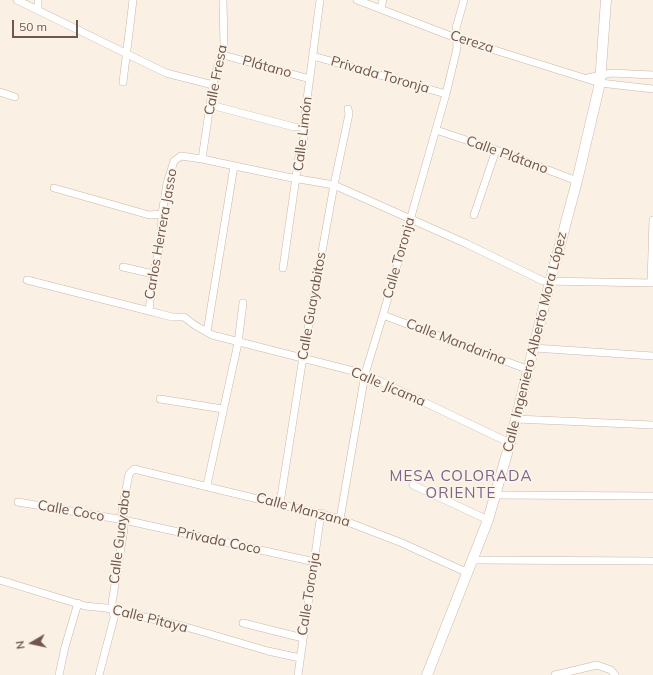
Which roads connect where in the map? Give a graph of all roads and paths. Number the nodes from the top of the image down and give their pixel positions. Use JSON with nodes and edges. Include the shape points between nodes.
{"nodes":[{"id":1,"x":17,"y":0,"type":"edge"},
{"id":2,"x":38,"y":0,"type":"edge"},
{"id":3,"x":133,"y":0,"type":"edge"},
{"id":4,"x":223,"y":0,"type":"edge"},
{"id":5,"x":320,"y":0,"type":"edge"},
{"id":6,"x":357,"y":0,"type":"edge"},
{"id":7,"x":383,"y":0,"type":"edge"},
{"id":8,"x":464,"y":0,"type":"edge"},
{"id":9,"x":606,"y":0,"type":"edge"},
{"id":10,"x":381,"y":8,"type":"junction"},
{"id":11,"x":38,"y":10,"type":"junction"},
{"id":12,"x":456,"y":38,"type":"junction"},
{"id":13,"x":126,"y":55,"type":"junction"},
{"id":14,"x":223,"y":55,"type":"junction"},
{"id":15,"x":313,"y":56,"type":"junction"},
{"id":16,"x":653,"y":75,"type":"edge"},
{"id":17,"x":310,"y":79,"type":"junction"},
{"id":18,"x":600,"y":79,"type":"junction"},
{"id":19,"x":123,"y":82,"type":"dead end"},
{"id":20,"x":213,"y":85,"type":"junction"},
{"id":21,"x":653,"y":89,"type":"edge"},
{"id":22,"x":0,"y":92,"type":"edge"},
{"id":23,"x":446,"y":94,"type":"junction"},
{"id":24,"x":15,"y":97,"type":"dead end"},
{"id":25,"x":211,"y":105,"type":"junction"},
{"id":26,"x":348,"y":109,"type":"dead end"},
{"id":27,"x":304,"y":127,"type":"junction"},
{"id":28,"x":436,"y":130,"type":"junction"},
{"id":29,"x":496,"y":150,"type":"junction"},
{"id":30,"x":202,"y":158,"type":"junction"},
{"id":31,"x":234,"y":166,"type":"junction"},
{"id":32,"x":297,"y":179,"type":"junction"},
{"id":33,"x":577,"y":181,"type":"junction"},
{"id":34,"x":334,"y":185,"type":"junction"},
{"id":35,"x":54,"y":188,"type":"dead end"},
{"id":36,"x":162,"y":214,"type":"junction"},
{"id":37,"x":474,"y":215,"type":"dead end"},
{"id":38,"x":410,"y":219,"type":"junction"},
{"id":39,"x":653,"y":220,"type":"edge"},
{"id":40,"x":123,"y":267,"type":"dead end"},
{"id":41,"x":283,"y":268,"type":"dead end"},
{"id":42,"x":152,"y":274,"type":"junction"},
{"id":43,"x":26,"y":280,"type":"dead end"},
{"id":44,"x":550,"y":282,"type":"junction"},
{"id":45,"x":652,"y":283,"type":"edge"},
{"id":46,"x":243,"y":303,"type":"dead end"},
{"id":47,"x":149,"y":311,"type":"junction"},
{"id":48,"x":384,"y":315,"type":"junction"},
{"id":49,"x":206,"y":332,"type":"junction"},
{"id":50,"x":238,"y":343,"type":"junction"},
{"id":51,"x":534,"y":348,"type":"junction"},
{"id":52,"x":653,"y":356,"type":"edge"},
{"id":53,"x":303,"y":357,"type":"junction"},
{"id":54,"x":529,"y":370,"type":"junction"},
{"id":55,"x":365,"y":374,"type":"junction"},
{"id":56,"x":160,"y":399,"type":"dead end"},
{"id":57,"x":223,"y":409,"type":"junction"},
{"id":58,"x":516,"y":419,"type":"junction"},
{"id":59,"x":653,"y":425,"type":"edge"},
{"id":60,"x":510,"y":443,"type":"junction"},
{"id":61,"x":132,"y":470,"type":"joint"},
{"id":62,"x":207,"y":485,"type":"junction"},
{"id":63,"x":413,"y":485,"type":"dead end"},
{"id":64,"x":495,"y":495,"type":"junction"},
{"id":65,"x":653,"y":496,"type":"edge"},
{"id":66,"x":18,"y":502,"type":"dead end"},
{"id":67,"x":280,"y":503,"type":"junction"},
{"id":68,"x":321,"y":513,"type":"junction"},
{"id":69,"x":340,"y":519,"type":"junction"},
{"id":70,"x":124,"y":520,"type":"junction"},
{"id":71,"x":488,"y":520,"type":"junction"},
{"id":72,"x":474,"y":560,"type":"junction"},
{"id":73,"x":653,"y":561,"type":"edge"},
{"id":74,"x":314,"y":562,"type":"junction"},
{"id":75,"x":468,"y":573,"type":"junction"},
{"id":76,"x":0,"y":580,"type":"edge"},
{"id":77,"x":78,"y":603,"type":"junction"},
{"id":78,"x":112,"y":610,"type":"junction"},
{"id":79,"x":243,"y":623,"type":"dead end"},
{"id":80,"x":303,"y":638,"type":"junction"},
{"id":81,"x":300,"y":658,"type":"junction"},
{"id":82,"x":59,"y":675,"type":"edge"},
{"id":83,"x":99,"y":675,"type":"edge"},
{"id":84,"x":298,"y":675,"type":"edge"},
{"id":85,"x":427,"y":675,"type":"edge"},
{"id":86,"x":556,"y":675,"type":"edge"},
{"id":87,"x":615,"y":675,"type":"edge"}],
"edges":[{"from":1,"to":11,"type":"street"},
{"from":2,"to":11,"type":"street"},
{"from":3,"to":13,"type":"street"},
{"from":4,"to":14,"type":"street","name":"Calle Fresa"},
{"from":5,"to":15,"type":"street","name":"Calle Limón"},
{"from":6,"to":10,"type":"street","name":"Cereza"},
{"from":7,"to":10,"type":"street"},
{"from":8,"to":12,"type":"street","name":"Calle Toronja","via":[[456,28]]},
{"from":9,"to":18,"type":"street","name":"Calle Ingeniero Alberto Mora López"},
{"from":10,"to":12,"type":"street","name":"Cereza"},
{"from":11,"to":13,"type":"street"},
{"from":12,"to":18,"type":"street","name":"Cereza","via":[[588,78]]},
{"from":12,"to":23,"type":"street","name":"Calle Toronja","via":[[457,48]]},
{"from":13,"to":19,"type":"street"},
{"from":13,"to":20,"type":"street","via":[[166,73]]},
{"from":14,"to":17,"type":"street","name":"Plátano"},
{"from":14,"to":20,"type":"street","name":"Calle Fresa"},
{"from":15,"to":17,"type":"street","name":"Calle Limón"},
{"from":15,"to":23,"type":"street","name":"Privada Toronja"},
{"from":16,"to":18,"type":"street","via":[[611,73]]},
{"from":17,"to":27,"type":"street","name":"Calle Limón"},
{"from":18,"to":21,"type":"street"},
{"from":18,"to":33,"type":"street","name":"Calle Ingeniero Alberto Mora López"},
{"from":20,"to":25,"type":"street","name":"Calle Fresa"},
{"from":22,"to":24,"type":"street"},
{"from":23,"to":28,"type":"street","name":"Calle Toronja"},
{"from":25,"to":27,"type":"street","via":[[294,127]]},
{"from":25,"to":30,"type":"street","name":"Calle Fresa"},
{"from":26,"to":34,"type":"street","name":"Calle Guayabitos"},
{"from":27,"to":32,"type":"street","name":"Calle Limón"},
{"from":28,"to":29,"type":"street","name":"Calle Plátano"},
{"from":28,"to":38,"type":"street","name":"Calle Toronja"},
{"from":29,"to":33,"type":"street","name":"Calle Plátano"},
{"from":29,"to":37,"type":"street"},
{"from":30,"to":31,"type":"street"},
{"from":30,"to":36,"type":"street","name":"Carlos Herrera Jasso","via":[[177,158],[167,183]]},
{"from":31,"to":32,"type":"street"},
{"from":31,"to":49,"type":"street"},
{"from":32,"to":34,"type":"street"},
{"from":32,"to":41,"type":"street","name":"Calle Limón"},
{"from":33,"to":44,"type":"street","name":"Calle Ingeniero Alberto Mora López"},
{"from":34,"to":38,"type":"street"},
{"from":34,"to":53,"type":"street","name":"Calle Guayabitos"},
{"from":35,"to":36,"type":"street","via":[[149,215]]},
{"from":36,"to":42,"type":"street","name":"Carlos Herrera Jasso","via":[[161,242]]},
{"from":38,"to":44,"type":"street","via":[[537,279]]},
{"from":38,"to":48,"type":"street","name":"Calle Toronja"},
{"from":39,"to":45,"type":"street"},
{"from":40,"to":42,"type":"street"},
{"from":42,"to":47,"type":"street","name":"Carlos Herrera Jasso"},
{"from":43,"to":47,"type":"street","name":"Calle Jícama"},
{"from":44,"to":45,"type":"street"},
{"from":44,"to":51,"type":"street","name":"Calle Ingeniero Alberto Mora López"},
{"from":46,"to":50,"type":"street"},
{"from":47,"to":49,"type":"street","name":"Calle Jícama","via":[[184,317]]},
{"from":48,"to":54,"type":"street","name":"Calle Mandarina"},
{"from":48,"to":55,"type":"street","name":"Calle Toronja"},
{"from":49,"to":50,"type":"street","name":"Calle Jícama"},
{"from":50,"to":53,"type":"street","name":"Calle Jícama"},
{"from":50,"to":57,"type":"street"},
{"from":51,"to":52,"type":"street"},
{"from":51,"to":54,"type":"street","name":"Calle Ingeniero Alberto Mora López"},
{"from":53,"to":55,"type":"street","name":"Calle Jícama"},
{"from":53,"to":67,"type":"street","name":"Calle Guayabitos"},
{"from":54,"to":58,"type":"street","name":"Calle Ingeniero Alberto Mora López"},
{"from":55,"to":60,"type":"street","name":"Calle Jícama"},
{"from":55,"to":69,"type":"street","name":"Calle Toronja"},
{"from":56,"to":57,"type":"street"},
{"from":57,"to":62,"type":"street"},
{"from":58,"to":59,"type":"street"},
{"from":58,"to":60,"type":"street","name":"Calle Ingeniero Alberto Mora López"},
{"from":60,"to":64,"type":"street","name":"Calle Ingeniero Alberto Mora López"},
{"from":61,"to":62,"type":"street","name":"Calle Manzana"},
{"from":61,"to":70,"type":"street","name":"Calle Guayaba","via":[[122,511]]},
{"from":62,"to":67,"type":"street","name":"Calle Manzana"},
{"from":63,"to":71,"type":"street"},
{"from":64,"to":65,"type":"street"},
{"from":64,"to":71,"type":"street","name":"Calle Ingeniero Alberto Mora López"},
{"from":66,"to":70,"type":"street","name":"Calle Coco"},
{"from":67,"to":68,"type":"street","name":"Calle Manzana"},
{"from":68,"to":69,"type":"street","name":"Calle Manzana"},
{"from":68,"to":74,"type":"street","name":"Calle Toronja"},
{"from":69,"to":75,"type":"street","name":"Calle Manzana"},
{"from":70,"to":74,"type":"street","name":"Privada Coco"},
{"from":70,"to":78,"type":"street","name":"Calle Guayaba"},
{"from":71,"to":72,"type":"street","name":"Calle Ingeniero Alberto Mora López"},
{"from":72,"to":73,"type":"street"},
{"from":72,"to":75,"type":"street","name":"Calle Ingeniero Alberto Mora López"},
{"from":74,"to":80,"type":"street","name":"Calle Toronja"},
{"from":75,"to":85,"type":"street","name":"Calle Ingeniero Alberto Mora López"},
{"from":76,"to":77,"type":"street","name":"Calle Pitaya"},
{"from":77,"to":78,"type":"street","name":"Calle Pitaya"},
{"from":77,"to":82,"type":"street"},
{"from":78,"to":81,"type":"street","name":"Calle Pitaya"},
{"from":78,"to":83,"type":"street","name":"Calle Guayaba","via":[[114,618]]},
{"from":79,"to":80,"type":"street"},
{"from":80,"to":81,"type":"street","name":"Calle Toronja"},
{"from":81,"to":84,"type":"street","name":"Calle Toronja"},
{"from":86,"to":87,"type":"street","via":[[597,665],[611,670]]}]}
